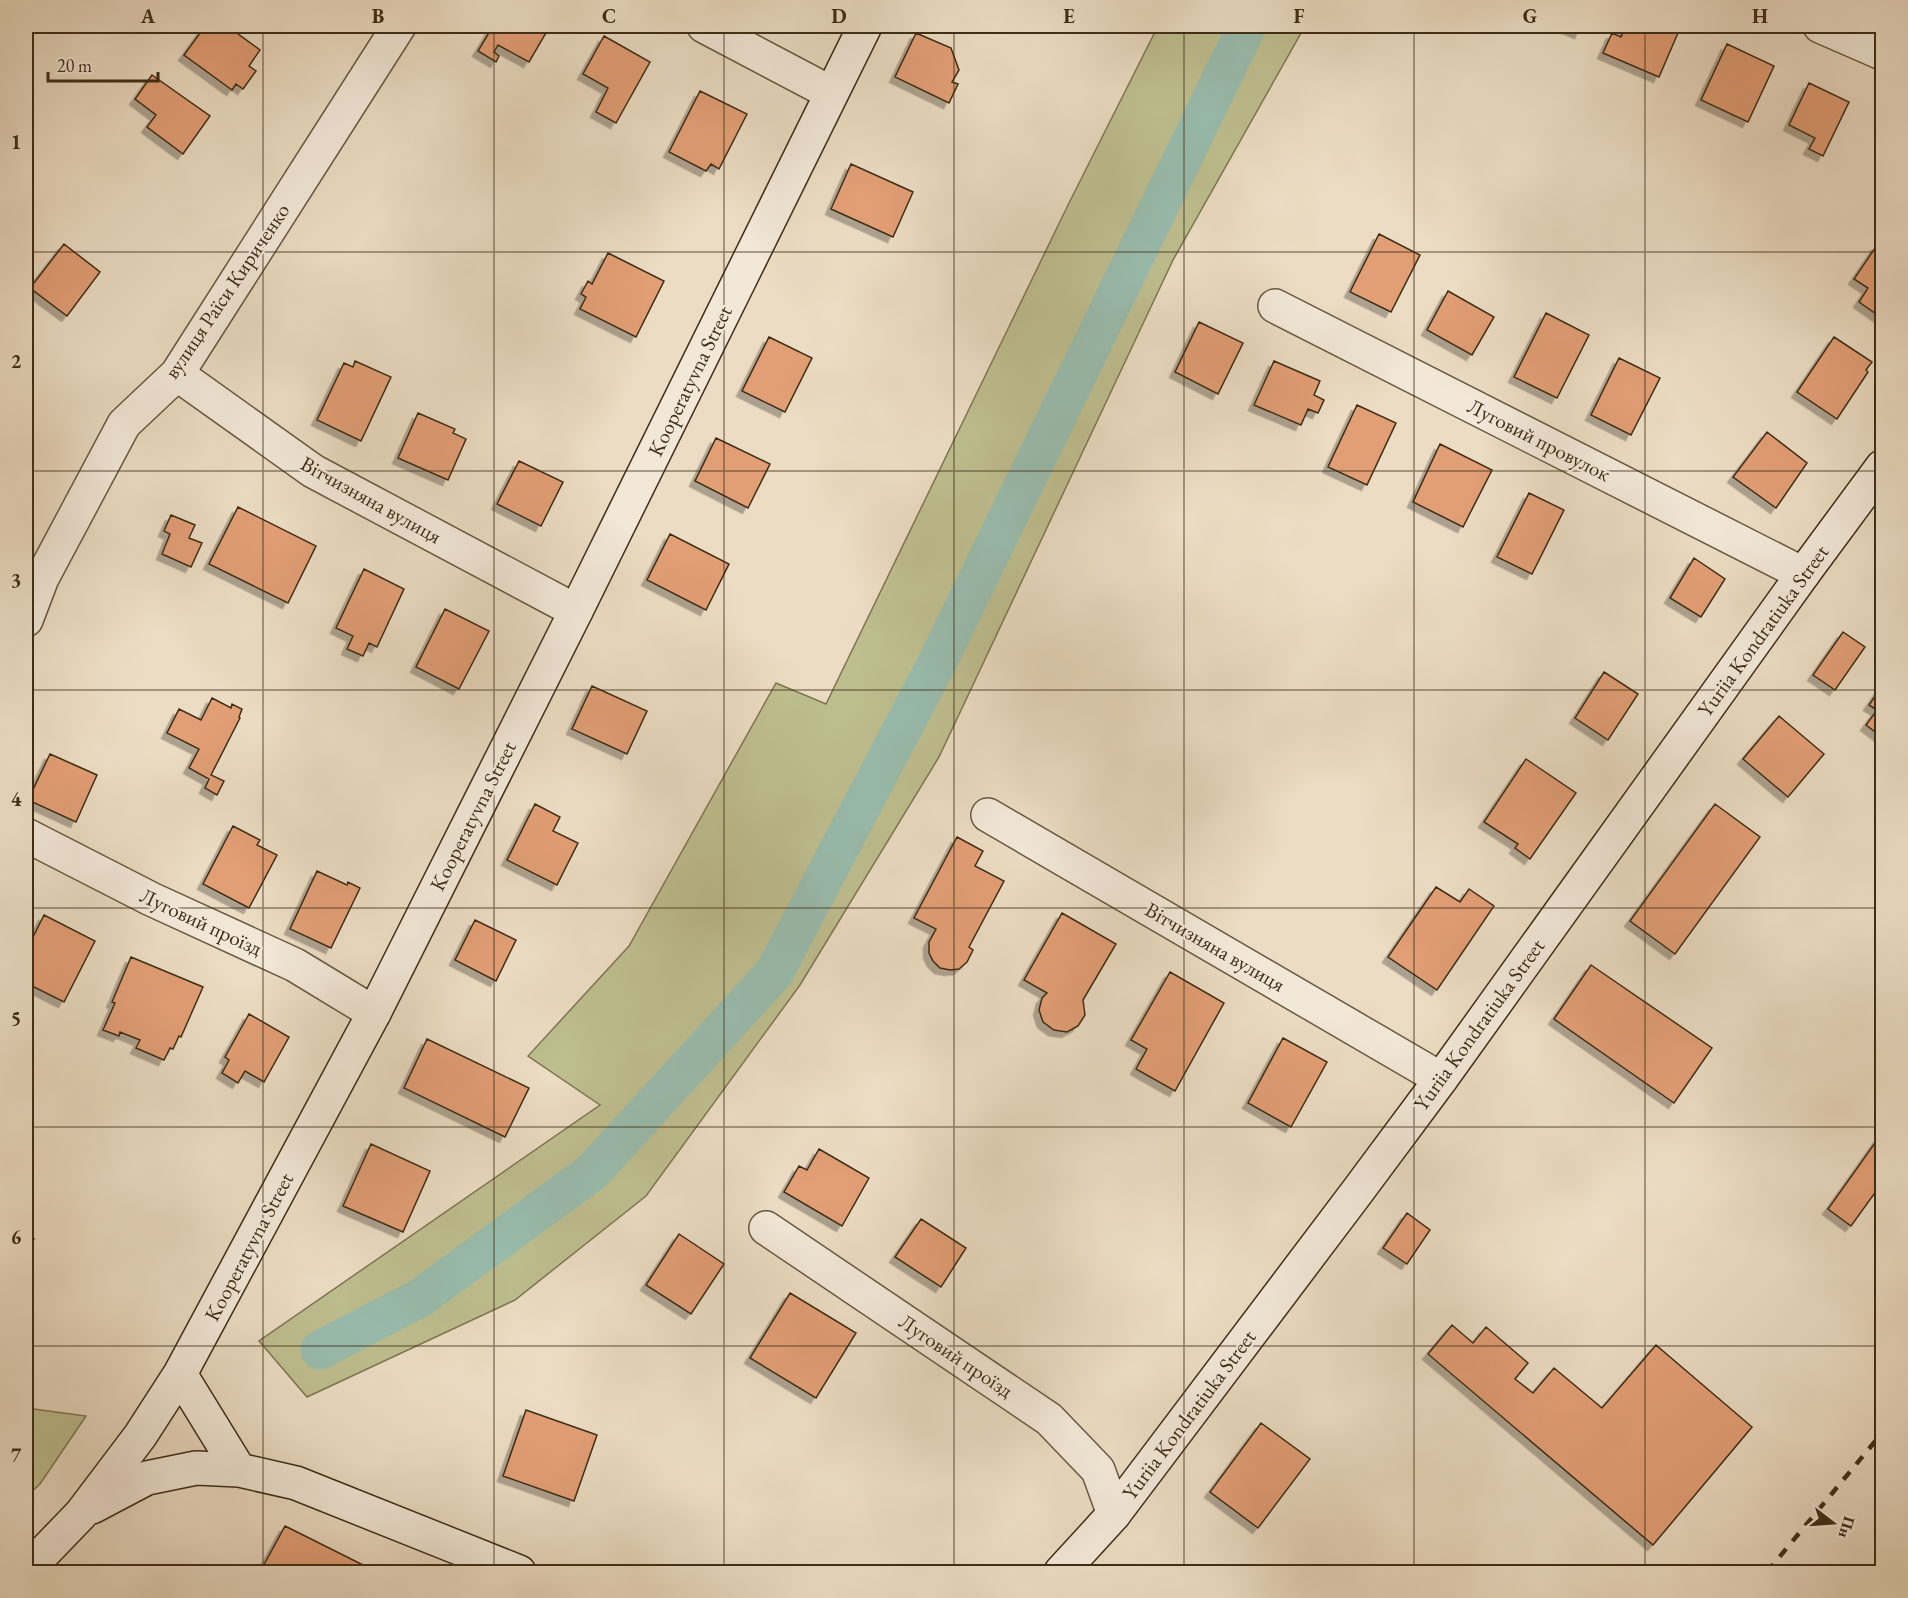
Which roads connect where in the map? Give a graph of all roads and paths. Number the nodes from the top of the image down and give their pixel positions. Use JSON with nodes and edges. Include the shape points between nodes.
{"nodes":[{"id":1,"x":399,"y":26,"type":"edge"},
{"id":2,"x":704,"y":26,"type":"edge"},
{"id":3,"x":865,"y":26,"type":"edge"},
{"id":4,"x":1820,"y":26,"type":"edge"},
{"id":5,"x":1882,"y":53,"type":"edge"},
{"id":6,"x":831,"y":93,"type":"junction"},
{"id":7,"x":1275,"y":306,"type":"dead end"},
{"id":8,"x":177,"y":374,"type":"junction"},
{"id":9,"x":1882,"y":466,"type":"edge"},
{"id":10,"x":1803,"y":574,"type":"junction"},
{"id":11,"x":576,"y":611,"type":"junction"},
{"id":12,"x":26,"y":620,"type":"edge"},
{"id":13,"x":988,"y":815,"type":"dead end"},
{"id":14,"x":26,"y":835,"type":"edge"},
{"id":15,"x":374,"y":1013,"type":"junction"},
{"id":16,"x":1441,"y":1079,"type":"junction"},
{"id":17,"x":766,"y":1227,"type":"dead end"},
{"id":18,"x":180,"y":1374,"type":"junction"},
{"id":19,"x":239,"y":1470,"type":"junction"},
{"id":20,"x":81,"y":1514,"type":"junction"},
{"id":21,"x":1114,"y":1514,"type":"junction"},
{"id":22,"x":34,"y":1567,"type":"edge"},
{"id":23,"x":519,"y":1572,"type":"edge"},
{"id":24,"x":1061,"y":1572,"type":"edge"}],
"edges":[{"from":1,"to":8,"type":"street","name":"вулиця Раїси Кириченко"},
{"from":2,"to":6,"type":"street"},
{"from":3,"to":6,"type":"street","name":"Kooperatyvna Street"},
{"from":4,"to":5,"type":"street"},
{"from":6,"to":11,"type":"street","name":"Kooperatyvna Street"},
{"from":7,"to":10,"type":"street","name":"Луговий провулок"},
{"from":8,"to":11,"type":"street","name":"Вітчизняна вулиця","via":[[313,471]]},
{"from":8,"to":12,"type":"street","name":"вулиця Раїси Кириченко","via":[[124,424],[42,578]]},
{"from":9,"to":10,"type":"street","name":"Yuriia Kondratiuka Street"},
{"from":10,"to":16,"type":"street","name":"Yuriia Kondratiuka Street"},
{"from":11,"to":15,"type":"street","name":"Kooperatyvna Street"},
{"from":13,"to":16,"type":"street","name":"Вітчизняна вулиця"},
{"from":14,"to":15,"type":"street","name":"Луговий проїзд","via":[[151,899],[295,965]]},
{"from":15,"to":18,"type":"street","name":"Kooperatyvna Street"},
{"from":16,"to":21,"type":"street","name":"Yuriia Kondratiuka Street"},
{"from":17,"to":21,"type":"street","name":"Луговий проїзд","via":[[1048,1419],[1098,1470]]},
{"from":18,"to":19,"type":"street"},
{"from":18,"to":20,"type":"street","name":"Kooperatyvna Street","via":[[140,1436]]},
{"from":19,"to":20,"type":"street","via":[[196,1468],[147,1478]]},
{"from":19,"to":23,"type":"street","via":[[296,1483]]},
{"from":20,"to":22,"type":"street","name":"Kooperatyvna Street"},
{"from":21,"to":24,"type":"street","name":"Yuriia Kondratiuka Street"}]}
